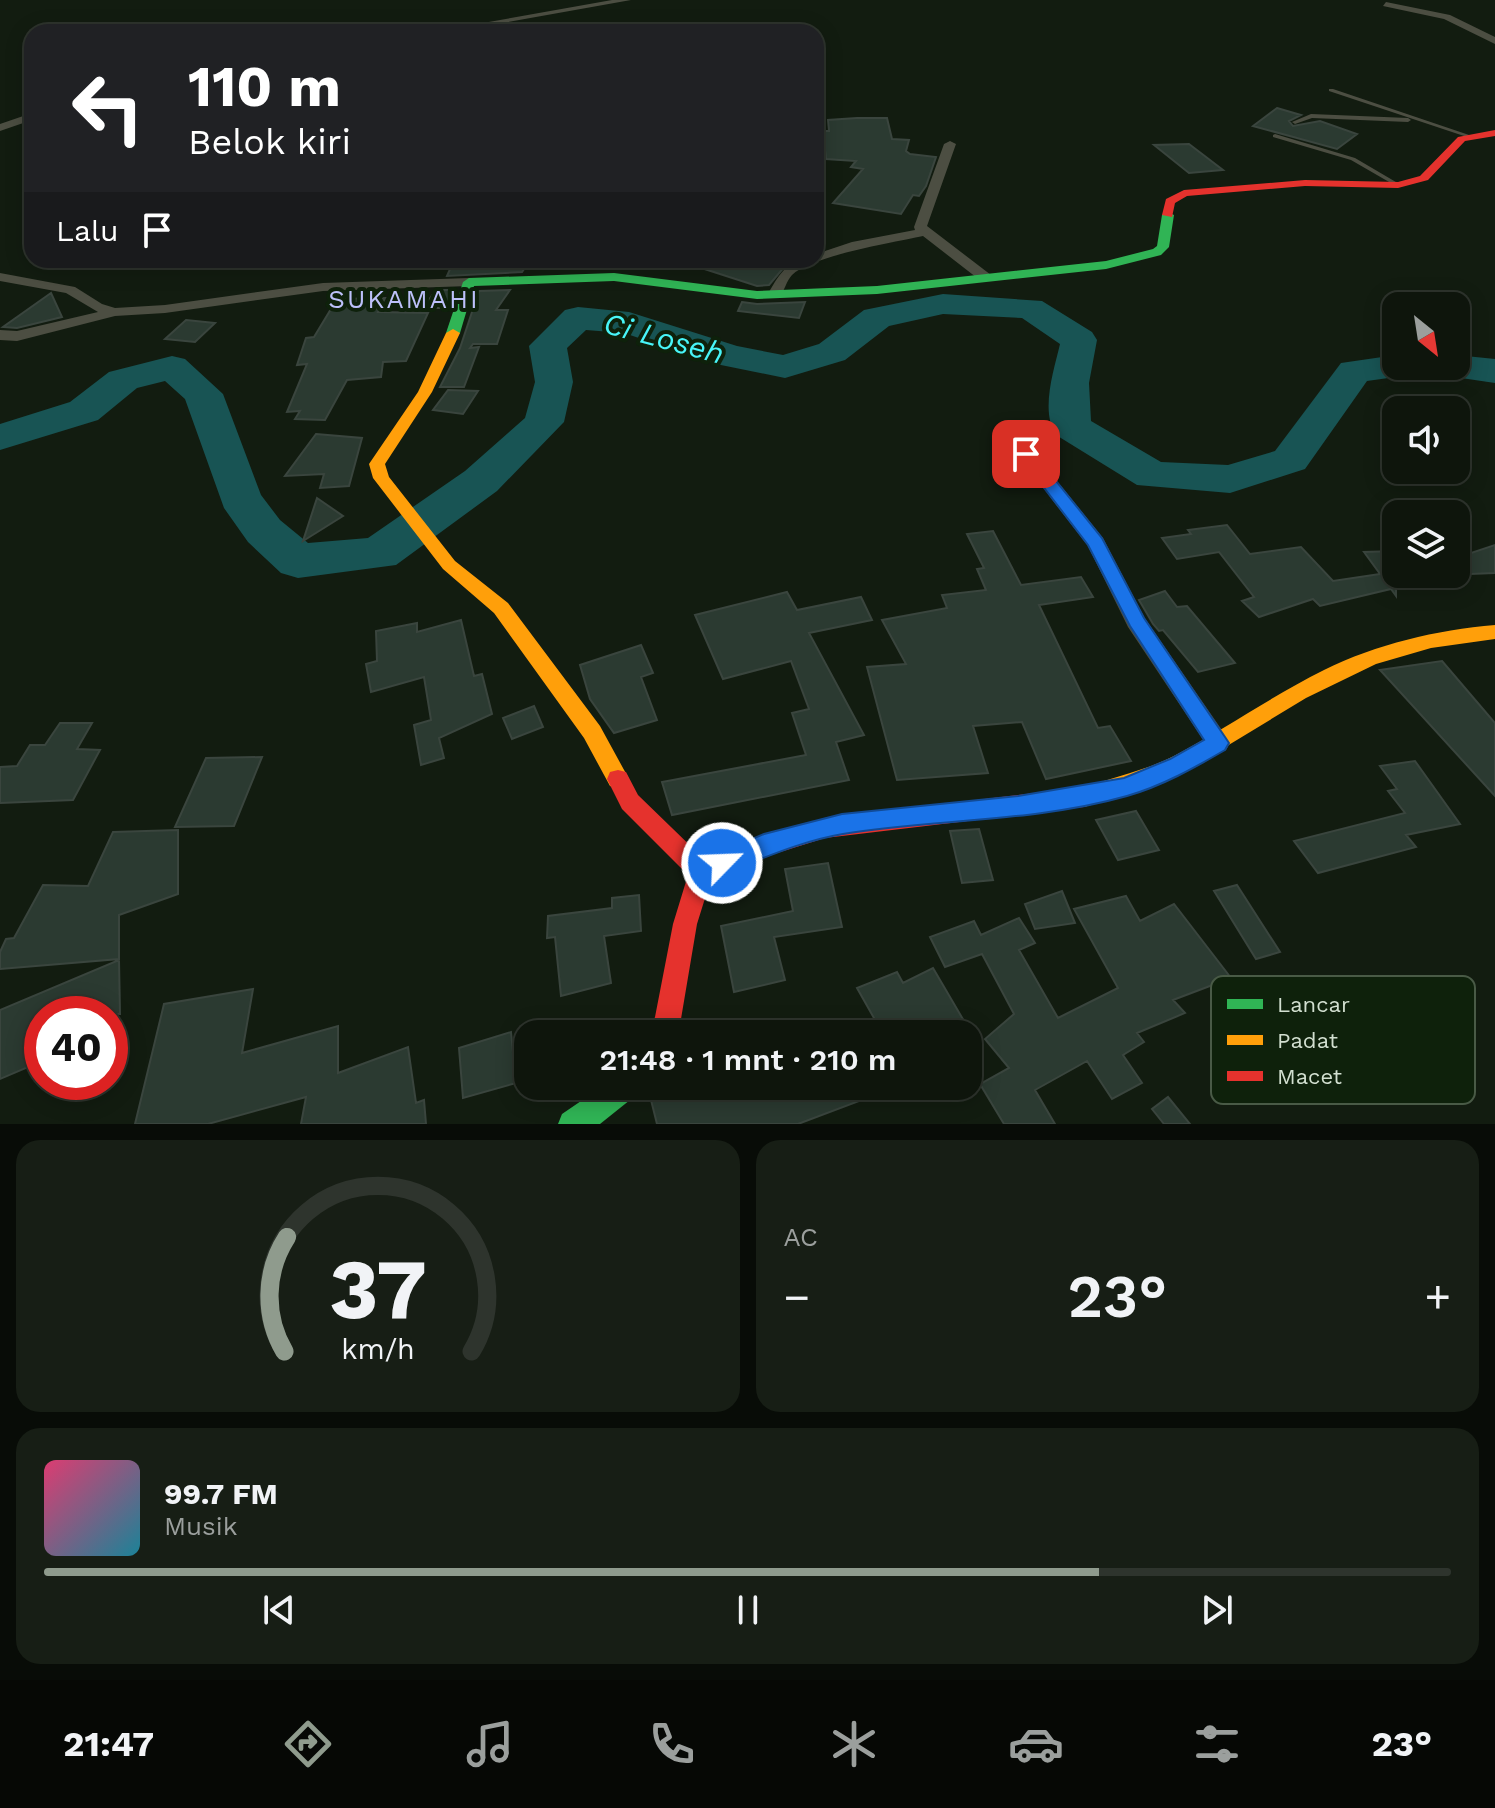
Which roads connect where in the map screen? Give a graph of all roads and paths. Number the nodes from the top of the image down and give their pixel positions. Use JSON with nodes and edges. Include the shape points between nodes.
{"nodes":[{"id":1,"x":627,"y":0,"type":"edge"},
{"id":2,"x":1386,"y":4,"type":"dead end"},
{"id":3,"x":484,"y":24,"type":"edge"},
{"id":4,"x":1495,"y":41,"type":"edge"},
{"id":5,"x":1331,"y":90,"type":"dead end"},
{"id":6,"x":24,"y":119,"type":"edge"},
{"id":7,"x":1422,"y":120,"type":"junction"},
{"id":8,"x":1295,"y":122,"type":"dead end"},
{"id":9,"x":0,"y":128,"type":"edge"},
{"id":10,"x":1495,"y":133,"type":"edge"},
{"id":11,"x":1275,"y":136,"type":"dead end"},
{"id":12,"x":1472,"y":137,"type":"junction"},
{"id":13,"x":950,"y":144,"type":"dead end"},
{"id":14,"x":1398,"y":185,"type":"junction"},
{"id":15,"x":924,"y":232,"type":"junction"},
{"id":16,"x":824,"y":257,"type":"edge"},
{"id":17,"x":796,"y":268,"type":"edge"},
{"id":18,"x":0,"y":277,"type":"edge"},
{"id":19,"x":986,"y":278,"type":"junction"},
{"id":20,"x":469,"y":282,"type":"junction"},
{"id":21,"x":775,"y":294,"type":"junction"},
{"id":22,"x":115,"y":312,"type":"junction"},
{"id":23,"x":0,"y":335,"type":"edge"},
{"id":24,"x":1026,"y":454,"type":"dead end"},
{"id":25,"x":1495,"y":632,"type":"edge"},
{"id":26,"x":1218,"y":743,"type":"junction"},
{"id":27,"x":701,"y":872,"type":"junction"},
{"id":28,"x":668,"y":1020,"type":"edge"},
{"id":29,"x":608,"y":1100,"type":"edge"},
{"id":30,"x":572,"y":1124,"type":"edge"}],
"edges":[{"from":1,"to":3,"type":"street"},
{"from":2,"to":4,"type":"street","via":[[1447,17]]},
{"from":5,"to":7,"type":"lane"},
{"from":6,"to":9,"type":"street"},
{"from":7,"to":8,"type":"lane","via":[[1311,116]]},
{"from":7,"to":12,"type":"lane"},
{"from":10,"to":12,"type":"street"},
{"from":11,"to":14,"type":"lane","via":[[1353,159]]},
{"from":12,"to":14,"type":"street","via":[[1455,144],[1424,178]]},
{"from":13,"to":15,"type":"street","via":[[921,219]]},
{"from":14,"to":19,"type":"street","via":[[1305,183],[1184,193],[1170,201],[1163,247],[1147,257]]},
{"from":15,"to":16,"type":"street"},
{"from":15,"to":19,"type":"street"},
{"from":17,"to":21,"type":"street","via":[[787,272]]},
{"from":18,"to":22,"type":"street","via":[[70,290]]},
{"from":19,"to":21,"type":"street"},
{"from":20,"to":21,"type":"street","via":[[614,277]]},
{"from":20,"to":22,"type":"street","via":[[323,287]]},
{"from":20,"to":27,"type":"street","via":[[451,339],[425,392],[377,464],[381,478],[449,565],[501,608],[592,732],[630,802]]},
{"from":22,"to":23,"type":"street","via":[[17,336]]},
{"from":24,"to":26,"type":"street","via":[[1096,543],[1136,621]]},
{"from":25,"to":26,"type":"street","via":[[1470,633],[1365,660]]},
{"from":26,"to":27,"type":"street","via":[[1125,787],[1018,806],[842,824],[764,844]]},
{"from":27,"to":28,"type":"street","via":[[685,924]]},
{"from":29,"to":30,"type":"street"}]}
